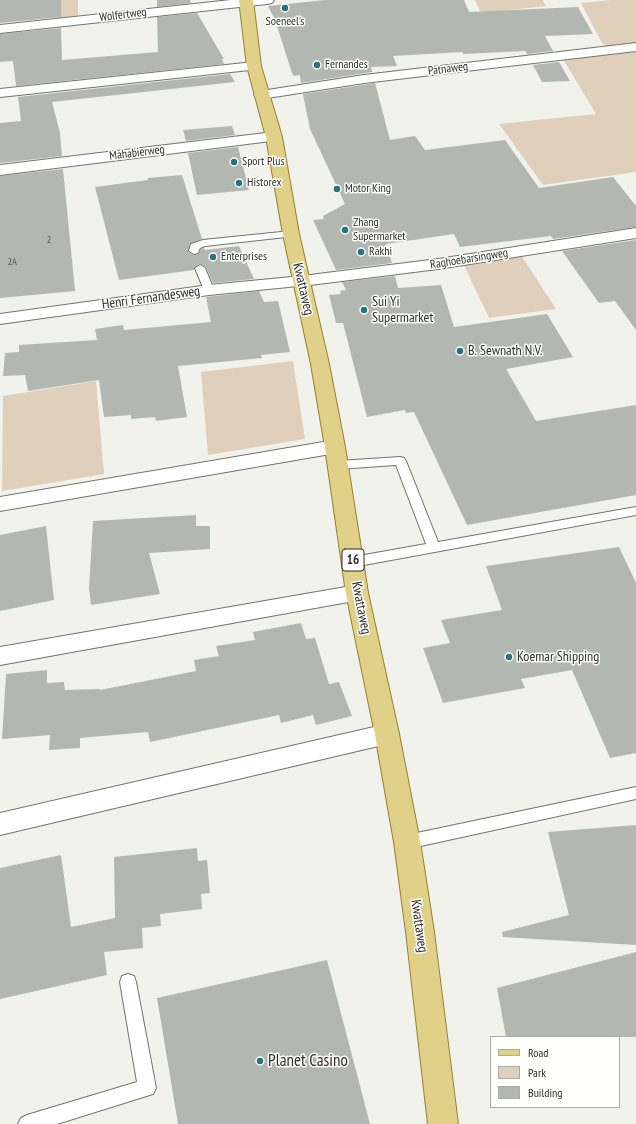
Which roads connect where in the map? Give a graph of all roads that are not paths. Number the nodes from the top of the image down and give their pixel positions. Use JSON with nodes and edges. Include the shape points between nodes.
{"nodes":[{"id":1,"x":253,"y":1,"type":"edge"},
{"id":2,"x":0,"y":29,"type":"edge"},
{"id":3,"x":636,"y":47,"type":"edge"},
{"id":4,"x":254,"y":66,"type":"junction"},
{"id":5,"x":0,"y":92,"type":"edge"},
{"id":6,"x":261,"y":95,"type":"junction"},
{"id":7,"x":274,"y":137,"type":"junction"},
{"id":8,"x":0,"y":170,"type":"edge"},
{"id":9,"x":636,"y":233,"type":"edge"},
{"id":10,"x":291,"y":234,"type":"junction"},
{"id":11,"x":194,"y":251,"type":"dead end"},
{"id":12,"x":200,"y":268,"type":"dead end"},
{"id":13,"x":302,"y":281,"type":"junction"},
{"id":14,"x":208,"y":290,"type":"junction"},
{"id":15,"x":0,"y":319,"type":"edge"},
{"id":16,"x":336,"y":456,"type":"junction"},
{"id":17,"x":0,"y":504,"type":"edge"},
{"id":18,"x":636,"y":511,"type":"edge"},
{"id":19,"x":434,"y":548,"type":"junction"},
{"id":20,"x":353,"y":562,"type":"junction"},
{"id":21,"x":357,"y":593,"type":"junction"},
{"id":22,"x":0,"y":656,"type":"edge"},
{"id":23,"x":387,"y":734,"type":"junction"},
{"id":24,"x":636,"y":793,"type":"edge"},
{"id":25,"x":0,"y":824,"type":"edge"},
{"id":26,"x":407,"y":842,"type":"junction"},
{"id":27,"x":128,"y":982,"type":"dead end"},
{"id":28,"x":27,"y":1124,"type":"edge"},
{"id":29,"x":443,"y":1124,"type":"edge"}],
"edges":[{"from":1,"to":2,"type":"street","name":"Wolfertweg"},
{"from":1,"to":4,"type":"main road","name":"Kwattaweg","number":"16"},
{"from":3,"to":6,"type":"street","name":"Patnaweg","via":[[371,78]]},
{"from":4,"to":5,"type":"street"},
{"from":4,"to":6,"type":"main road","name":"Kwattaweg","number":"16"},
{"from":6,"to":7,"type":"main road","name":"Kwattaweg","number":"16"},
{"from":7,"to":8,"type":"street","name":"Mahabierweg"},
{"from":7,"to":10,"type":"main road","name":"Kwattaweg","number":"16"},
{"from":9,"to":13,"type":"street","name":"Raghoebarsingweg","via":[[438,264]]},
{"from":10,"to":11,"type":"lane","via":[[203,243],[195,246]]},
{"from":10,"to":13,"type":"main road","name":"Kwattaweg","number":"16"},
{"from":12,"to":14,"type":"lane"},
{"from":13,"to":14,"type":"street","name":"Henri Fernandesweg"},
{"from":13,"to":16,"type":"main road","name":"Kwattaweg","number":"16"},
{"from":14,"to":15,"type":"street","name":"Henri Fernandesweg"},
{"from":16,"to":17,"type":"street"},
{"from":16,"to":19,"type":"lane","via":[[400,461]]},
{"from":16,"to":20,"type":"main road","name":"Kwattaweg","number":"16"},
{"from":18,"to":19,"type":"lane"},
{"from":19,"to":20,"type":"lane"},
{"from":20,"to":21,"type":"main road","name":"Kwattaweg","number":"16"},
{"from":21,"to":22,"type":"street"},
{"from":21,"to":23,"type":"main road","name":"Kwattaweg","number":"16"},
{"from":23,"to":25,"type":"street"},
{"from":23,"to":26,"type":"main road","name":"Kwattaweg","number":"16"},
{"from":24,"to":26,"type":"lane"},
{"from":26,"to":29,"type":"main road","name":"Kwattaweg","number":"16"},
{"from":27,"to":28,"type":"lane","via":[[147,1088]]}]}
